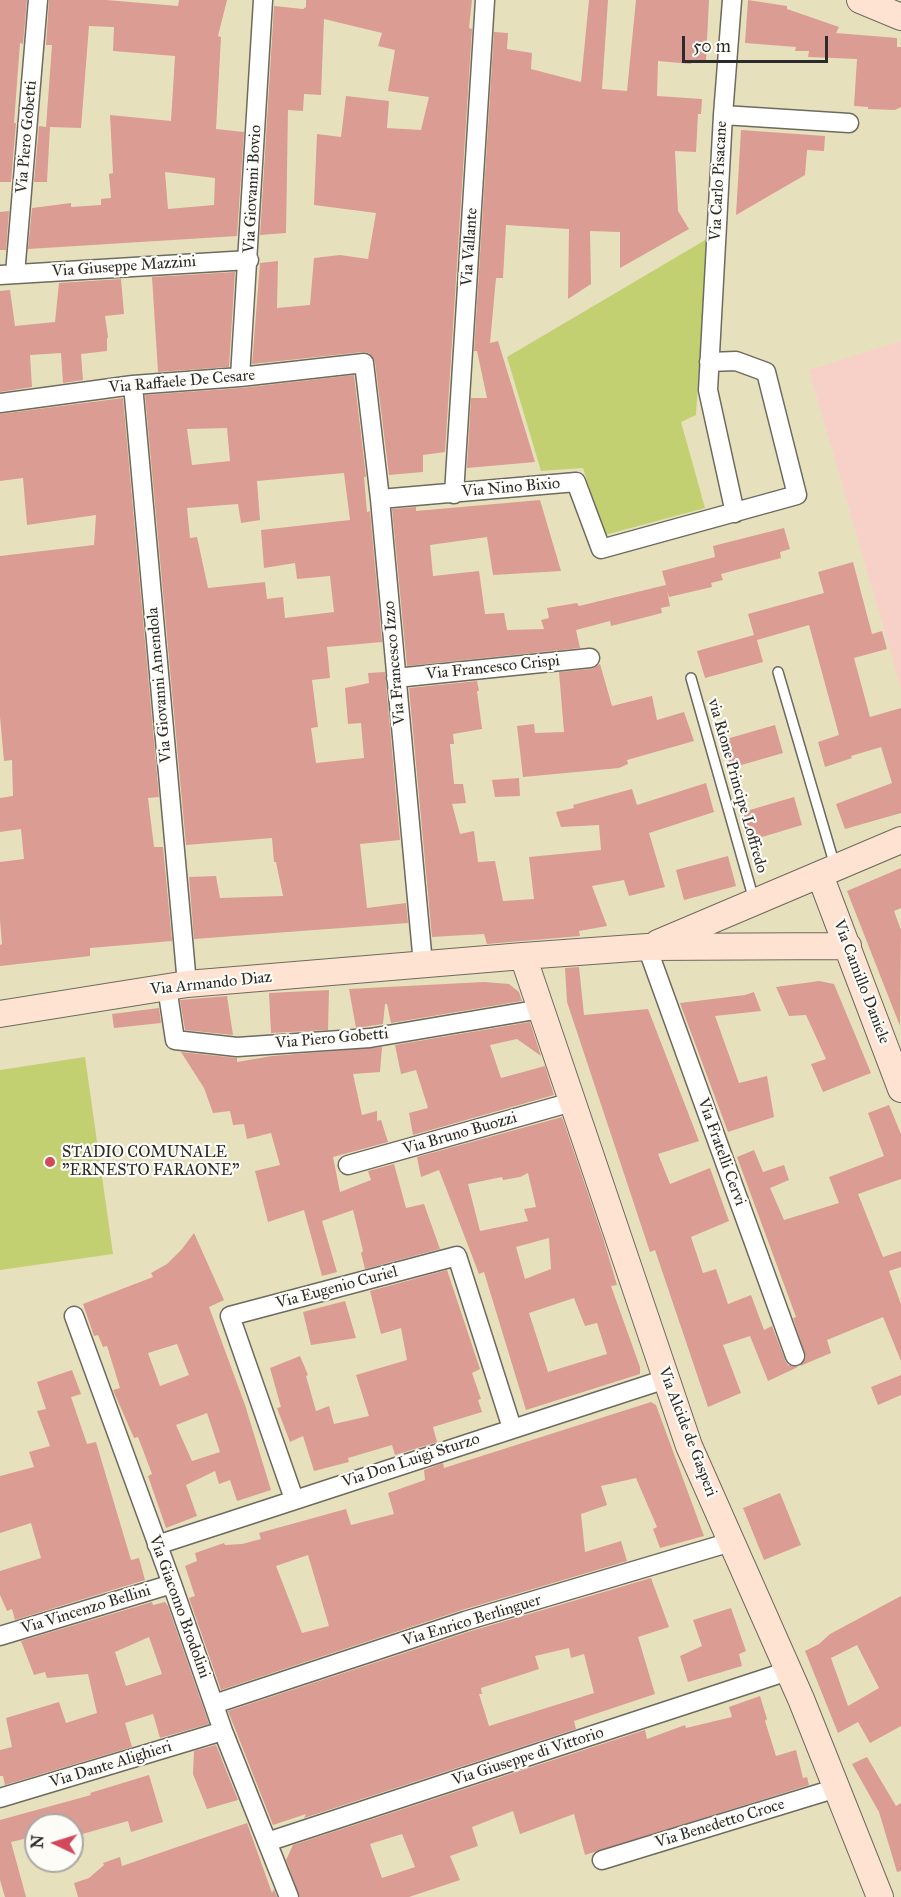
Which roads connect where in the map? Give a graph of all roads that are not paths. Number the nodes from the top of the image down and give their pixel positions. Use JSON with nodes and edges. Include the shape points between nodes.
{"nodes":[{"id":1,"x":38,"y":0,"type":"edge"},
{"id":2,"x":263,"y":0,"type":"edge"},
{"id":3,"x":485,"y":0,"type":"edge"},
{"id":4,"x":732,"y":0,"type":"edge"},
{"id":5,"x":860,"y":0,"type":"edge"},
{"id":6,"x":901,"y":17,"type":"edge"},
{"id":7,"x":723,"y":115,"type":"junction"},
{"id":8,"x":849,"y":123,"type":"dead end"},
{"id":9,"x":249,"y":260,"type":"junction"},
{"id":10,"x":8,"y":274,"type":"edge"},
{"id":11,"x":709,"y":362,"type":"junction"},
{"id":12,"x":364,"y":363,"type":"joint"},
{"id":13,"x":240,"y":377,"type":"junction"},
{"id":14,"x":134,"y":385,"type":"junction"},
{"id":15,"x":0,"y":403,"type":"edge"},
{"id":16,"x":454,"y":494,"type":"junction"},
{"id":17,"x":380,"y":499,"type":"junction"},
{"id":18,"x":735,"y":513,"type":"junction"},
{"id":19,"x":590,"y":658,"type":"dead end"},
{"id":20,"x":778,"y":672,"type":"dead end"},
{"id":21,"x":396,"y":678,"type":"junction"},
{"id":22,"x":691,"y":678,"type":"dead end"},
{"id":23,"x":901,"y":840,"type":"edge"},
{"id":24,"x":827,"y":872,"type":"junction"},
{"id":25,"x":745,"y":906,"type":"junction"},
{"id":26,"x":738,"y":946,"type":"junction"},
{"id":27,"x":848,"y":946,"type":"junction"},
{"id":28,"x":647,"y":947,"type":"junction"},
{"id":29,"x":523,"y":956,"type":"junction"},
{"id":30,"x":423,"y":964,"type":"junction"},
{"id":31,"x":177,"y":986,"type":"junction"},
{"id":32,"x":541,"y":1010,"type":"junction"},
{"id":33,"x":0,"y":1014,"type":"edge"},
{"id":34,"x":899,"y":1078,"type":"edge"},
{"id":35,"x":572,"y":1102,"type":"junction"},
{"id":36,"x":348,"y":1165,"type":"dead end"},
{"id":37,"x":75,"y":1316,"type":"dead end"},
{"id":38,"x":795,"y":1356,"type":"dead end"},
{"id":39,"x":666,"y":1379,"type":"junction"},
{"id":40,"x":512,"y":1428,"type":"junction"},
{"id":41,"x":294,"y":1499,"type":"junction"},
{"id":42,"x":731,"y":1542,"type":"junction"},
{"id":43,"x":157,"y":1545,"type":"junction"},
{"id":44,"x":172,"y":1584,"type":"junction"},
{"id":45,"x":0,"y":1636,"type":"edge"},
{"id":46,"x":788,"y":1671,"type":"junction"},
{"id":47,"x":214,"y":1704,"type":"junction"},
{"id":48,"x":223,"y":1731,"type":"junction"},
{"id":49,"x":837,"y":1788,"type":"junction"},
{"id":50,"x":0,"y":1798,"type":"edge"},
{"id":51,"x":267,"y":1842,"type":"junction"},
{"id":52,"x":602,"y":1860,"type":"dead end"},
{"id":53,"x":289,"y":1897,"type":"edge"},
{"id":54,"x":880,"y":1897,"type":"edge"}],
"edges":[{"from":1,"to":10,"type":"street","name":"Via Piero Gobetti"},
{"from":2,"to":9,"type":"street","name":"Via Giovanni Bovio"},
{"from":3,"to":16,"type":"street","name":"Via Vallante"},
{"from":4,"to":7,"type":"street","name":"Via Carlo Pisacane"},
{"from":5,"to":6,"type":"street"},
{"from":7,"to":8,"type":"street"},
{"from":7,"to":11,"type":"street","name":"Via Carlo Pisacane"},
{"from":9,"to":10,"type":"street","name":"Via Giuseppe Mazzini"},
{"from":9,"to":13,"type":"street","name":"Via Giovanni Bovio"},
{"from":11,"to":18,"type":"street","name":"Via Carlo Pisacane","via":[[708,390]]},
{"from":11,"to":18,"type":"street","via":[[736,361],[766,372],[797,495]]},
{"from":12,"to":13,"type":"street","name":"Via Raffaele De Cesare"},
{"from":12,"to":17,"type":"street","name":"Via Francesco Izzo"},
{"from":13,"to":14,"type":"street","name":"Via Raffaele De Cesare"},
{"from":14,"to":15,"type":"street","name":"Via Raffaele De Cesare"},
{"from":14,"to":31,"type":"street","name":"Via Giovanni Amendola"},
{"from":16,"to":17,"type":"street","name":"Via Nino Bixio"},
{"from":16,"to":18,"type":"street","name":"Via Nino Bixio","via":[[576,482],[601,549]]},
{"from":17,"to":21,"type":"street","name":"Via Francesco Izzo"},
{"from":19,"to":21,"type":"street","name":"Via Francesco Crispi"},
{"from":20,"to":24,"type":"lane"},
{"from":21,"to":30,"type":"street","name":"Via Francesco Izzo"},
{"from":22,"to":25,"type":"lane","name":"via Rione Principe Loffredo"},
{"from":23,"to":24,"type":"street"},
{"from":24,"to":25,"type":"street"},
{"from":24,"to":27,"type":"street","name":"Via Camillo Daniele"},
{"from":25,"to":26,"type":"street","via":[[721,933]]},
{"from":25,"to":28,"type":"street"},
{"from":26,"to":27,"type":"street","name":"Via Armando Diaz"},
{"from":26,"to":28,"type":"street","name":"Via Armando Diaz"},
{"from":27,"to":34,"type":"street","name":"Via Camillo Daniele"},
{"from":28,"to":29,"type":"street","name":"Via Armando Diaz"},
{"from":28,"to":38,"type":"street","name":"Via Fratelli Cervi"},
{"from":29,"to":30,"type":"street","name":"Via Armando Diaz"},
{"from":29,"to":32,"type":"street","name":"Via Alcide de Gasperi"},
{"from":30,"to":31,"type":"street","name":"Via Armando Diaz"},
{"from":31,"to":32,"type":"street","name":"Via Piero Gobetti","via":[[175,1040],[237,1047],[370,1038]]},
{"from":31,"to":33,"type":"street","name":"Via Armando Diaz"},
{"from":32,"to":35,"type":"street","name":"Via Alcide de Gasperi"},
{"from":35,"to":36,"type":"street","name":"Via Bruno Buozzi"},
{"from":35,"to":39,"type":"street","name":"Via Alcide de Gasperi"},
{"from":37,"to":43,"type":"street","name":"Via Giacomo Brodolini"},
{"from":39,"to":40,"type":"street","name":"Via Don Luigi Sturzo"},
{"from":39,"to":42,"type":"street","name":"Via Alcide de Gasperi","via":[[688,1446]]},
{"from":40,"to":41,"type":"street","name":"Via Don Luigi Sturzo"},
{"from":40,"to":41,"type":"street","name":"Via Eugenio Curiel","via":[[457,1256],[230,1316]]},
{"from":41,"to":43,"type":"street","name":"Via Don Luigi Sturzo"},
{"from":42,"to":46,"type":"street","name":"Via Alcide de Gasperi"},
{"from":42,"to":47,"type":"street","name":"Via Enrico Berlinguer","via":[[465,1621]]},
{"from":43,"to":44,"type":"street","name":"Via Giacomo Brodolini"},
{"from":44,"to":45,"type":"street","name":"Via Vincenzo Bellini"},
{"from":44,"to":47,"type":"street","name":"Via Giacomo Brodolini"},
{"from":46,"to":49,"type":"street","name":"Via Alcide de Gasperi"},
{"from":46,"to":51,"type":"street","name":"Via Giuseppe di Vittorio"},
{"from":47,"to":48,"type":"street","name":"Via Giacomo Brodolini"},
{"from":48,"to":50,"type":"street","name":"Via Dante Alighieri"},
{"from":48,"to":51,"type":"street","name":"Via Giacomo Brodolini"},
{"from":49,"to":52,"type":"street","name":"Via Benedetto Croce"},
{"from":49,"to":54,"type":"street","name":"Via Alcide de Gasperi"},
{"from":51,"to":53,"type":"street","name":"Via Giacomo Brodolini"}]}
